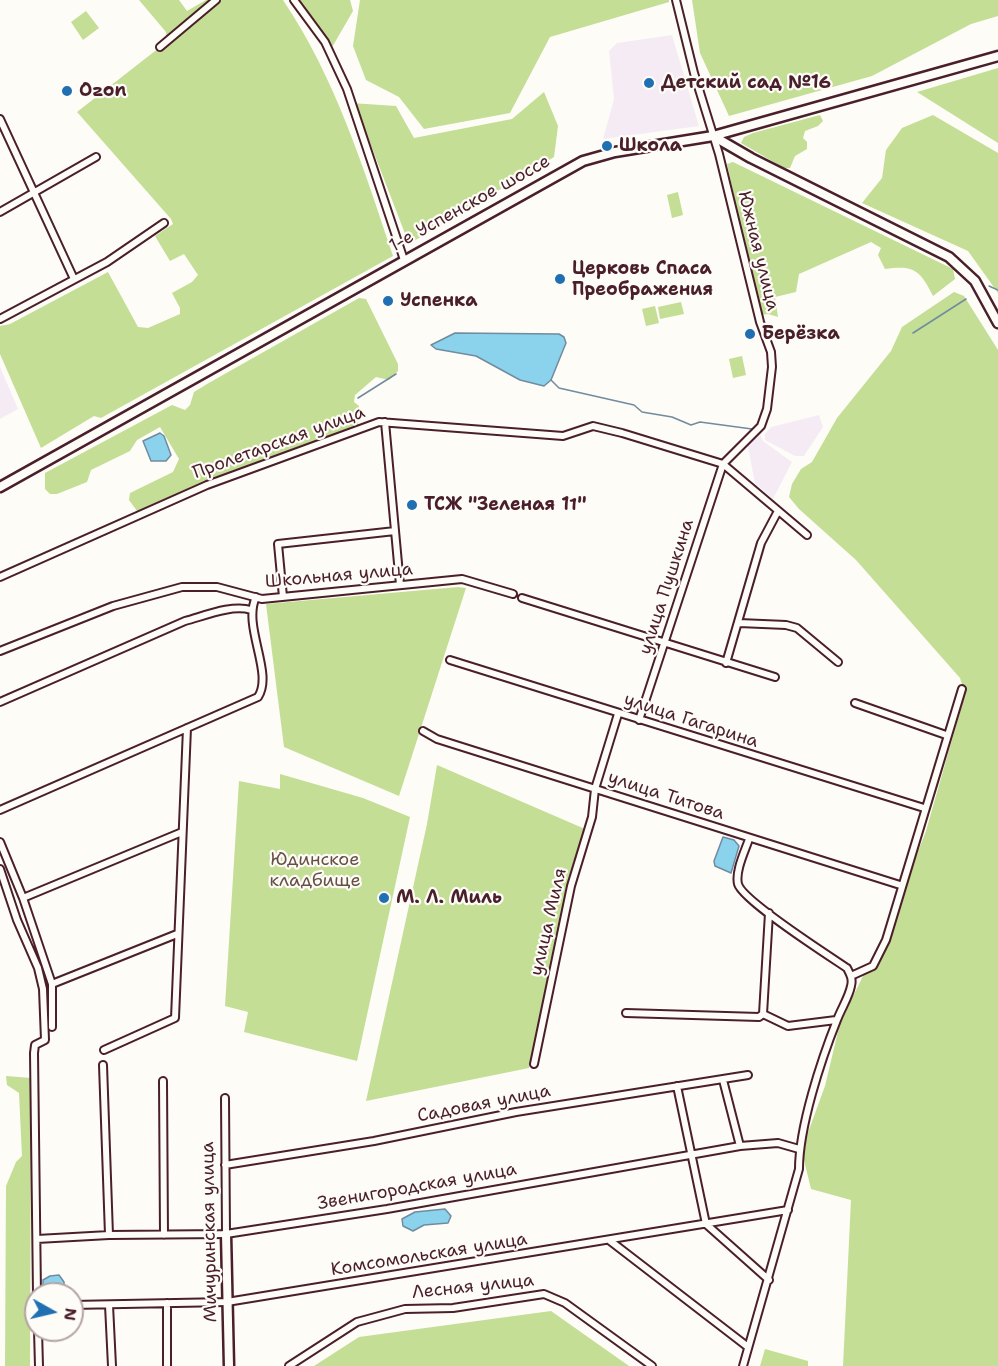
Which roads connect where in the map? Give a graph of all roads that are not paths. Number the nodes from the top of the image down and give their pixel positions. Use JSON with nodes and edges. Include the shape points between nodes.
{"nodes":[{"id":1,"x":216,"y":0,"type":"edge"},
{"id":2,"x":294,"y":0,"type":"edge"},
{"id":3,"x":676,"y":0,"type":"edge"},
{"id":4,"x":160,"y":47,"type":"dead end"},
{"id":5,"x":998,"y":56,"type":"edge"},
{"id":6,"x":0,"y":119,"type":"edge"},
{"id":7,"x":713,"y":136,"type":"junction"},
{"id":8,"x":96,"y":157,"type":"dead end"},
{"id":9,"x":34,"y":193,"type":"junction"},
{"id":10,"x":0,"y":212,"type":"edge"},
{"id":11,"x":164,"y":223,"type":"dead end"},
{"id":12,"x":404,"y":260,"type":"junction"},
{"id":13,"x":74,"y":279,"type":"junction"},
{"id":14,"x":0,"y":320,"type":"edge"},
{"id":15,"x":998,"y":323,"type":"edge"},
{"id":16,"x":386,"y":422,"type":"junction"},
{"id":17,"x":723,"y":464,"type":"junction"},
{"id":18,"x":0,"y":487,"type":"edge"},
{"id":19,"x":778,"y":511,"type":"junction"},
{"id":20,"x":395,"y":531,"type":"junction"},
{"id":21,"x":807,"y":536,"type":"dead end"},
{"id":22,"x":0,"y":577,"type":"edge"},
{"id":23,"x":400,"y":585,"type":"junction"},
{"id":24,"x":513,"y":594,"type":"dead end"},
{"id":25,"x":256,"y":597,"type":"junction"},
{"id":26,"x":283,"y":597,"type":"junction"},
{"id":27,"x":522,"y":598,"type":"dead end"},
{"id":28,"x":251,"y":610,"type":"junction"},
{"id":29,"x":738,"y":623,"type":"junction"},
{"id":30,"x":664,"y":644,"type":"junction"},
{"id":31,"x":0,"y":651,"type":"edge"},
{"id":32,"x":450,"y":660,"type":"dead end"},
{"id":33,"x":838,"y":662,"type":"dead end"},
{"id":34,"x":726,"y":663,"type":"junction"},
{"id":35,"x":775,"y":677,"type":"dead end"},
{"id":36,"x":962,"y":689,"type":"dead end"},
{"id":37,"x":0,"y":702,"type":"edge"},
{"id":38,"x":855,"y":703,"type":"dead end"},
{"id":39,"x":618,"y":714,"type":"junction"},
{"id":40,"x":639,"y":720,"type":"junction"},
{"id":41,"x":187,"y":728,"type":"junction"},
{"id":42,"x":423,"y":731,"type":"dead end"},
{"id":43,"x":946,"y":735,"type":"junction"},
{"id":44,"x":595,"y":789,"type":"junction"},
{"id":45,"x":924,"y":808,"type":"junction"},
{"id":46,"x":0,"y":810,"type":"edge"},
{"id":47,"x":182,"y":831,"type":"junction"},
{"id":48,"x":749,"y":839,"type":"junction"},
{"id":49,"x":0,"y":842,"type":"edge"},
{"id":50,"x":0,"y":868,"type":"edge"},
{"id":51,"x":900,"y":885,"type":"junction"},
{"id":52,"x":23,"y":898,"type":"junction"},
{"id":53,"x":769,"y":913,"type":"junction"},
{"id":54,"x":177,"y":934,"type":"junction"},
{"id":55,"x":851,"y":976,"type":"junction"},
{"id":56,"x":52,"y":984,"type":"junction"},
{"id":57,"x":626,"y":1013,"type":"dead end"},
{"id":58,"x":763,"y":1014,"type":"junction"},
{"id":59,"x":836,"y":1020,"type":"junction"},
{"id":60,"x":52,"y":1027,"type":"dead end"},
{"id":61,"x":104,"y":1050,"type":"dead end"},
{"id":62,"x":534,"y":1064,"type":"dead end"},
{"id":63,"x":104,"y":1065,"type":"dead end"},
{"id":64,"x":748,"y":1075,"type":"dead end"},
{"id":65,"x":723,"y":1080,"type":"junction"},
{"id":66,"x":163,"y":1081,"type":"dead end"},
{"id":67,"x":677,"y":1086,"type":"junction"},
{"id":68,"x":225,"y":1098,"type":"dead end"},
{"id":69,"x":740,"y":1146,"type":"junction"},
{"id":70,"x":799,"y":1149,"type":"junction"},
{"id":71,"x":691,"y":1155,"type":"junction"},
{"id":72,"x":225,"y":1166,"type":"junction"},
{"id":73,"x":788,"y":1210,"type":"junction"},
{"id":74,"x":706,"y":1224,"type":"junction"},
{"id":75,"x":226,"y":1234,"type":"junction"},
{"id":76,"x":109,"y":1235,"type":"junction"},
{"id":77,"x":164,"y":1235,"type":"junction"},
{"id":78,"x":37,"y":1239,"type":"junction"},
{"id":79,"x":609,"y":1240,"type":"junction"},
{"id":80,"x":770,"y":1280,"type":"junction"},
{"id":81,"x":38,"y":1282,"type":"edge"},
{"id":82,"x":227,"y":1302,"type":"junction"},
{"id":83,"x":167,"y":1303,"type":"junction"},
{"id":84,"x":84,"y":1305,"type":"edge"},
{"id":85,"x":109,"y":1305,"type":"junction"},
{"id":86,"x":38,"y":1342,"type":"edge"},
{"id":87,"x":748,"y":1347,"type":"junction"},
{"id":88,"x":39,"y":1366,"type":"edge"},
{"id":89,"x":112,"y":1366,"type":"edge"},
{"id":90,"x":167,"y":1366,"type":"edge"},
{"id":91,"x":229,"y":1366,"type":"edge"},
{"id":92,"x":289,"y":1366,"type":"edge"},
{"id":93,"x":652,"y":1366,"type":"edge"},
{"id":94,"x":743,"y":1366,"type":"edge"}],
"edges":[{"from":1,"to":4,"type":"street"},
{"from":2,"to":12,"type":"street","via":[[325,42],[347,89]]},
{"from":3,"to":7,"type":"street","name":"Южная улица"},
{"from":5,"to":7,"type":"main road","name":"1-е Успенское шоссе"},
{"from":6,"to":9,"type":"street"},
{"from":7,"to":12,"type":"main road","name":"1-е Успенское шоссе","via":[[583,161]]},
{"from":7,"to":15,"type":"main road","via":[[949,257],[975,281]]},
{"from":7,"to":17,"type":"street","name":"Южная улица","via":[[772,366],[761,426]]},
{"from":8,"to":9,"type":"street"},
{"from":9,"to":10,"type":"street"},
{"from":9,"to":13,"type":"street"},
{"from":11,"to":13,"type":"street"},
{"from":12,"to":18,"type":"main road","name":"1-е Успенское шоссе"},
{"from":13,"to":14,"type":"street"},
{"from":16,"to":17,"type":"street","name":"Пролетарская улица","via":[[563,436],[599,427]]},
{"from":16,"to":20,"type":"street"},
{"from":16,"to":22,"type":"street","name":"Пролетарская улица","via":[[207,485]]},
{"from":17,"to":19,"type":"street"},
{"from":17,"to":30,"type":"street","name":"улица Пушкина"},
{"from":19,"to":21,"type":"street"},
{"from":19,"to":29,"type":"street","via":[[761,543]]},
{"from":20,"to":23,"type":"street"},
{"from":20,"to":26,"type":"street","via":[[278,544]]},
{"from":23,"to":24,"type":"street","name":"Школьная улица","via":[[462,579]]},
{"from":23,"to":26,"type":"street","name":"Школьная улица"},
{"from":25,"to":26,"type":"street","name":"Школьная улица"},
{"from":25,"to":28,"type":"street"},
{"from":25,"to":31,"type":"street","name":"Школьная улица","via":[[217,587],[162,591]]},
{"from":27,"to":30,"type":"street"},
{"from":28,"to":37,"type":"street","via":[[214,613],[185,621]]},
{"from":28,"to":41,"type":"street","via":[[261,694]]},
{"from":29,"to":33,"type":"street","via":[[797,628]]},
{"from":29,"to":34,"type":"street"},
{"from":30,"to":34,"type":"street"},
{"from":30,"to":40,"type":"street","name":"улица Пушкина"},
{"from":32,"to":39,"type":"street","name":"улица Гагарина"},
{"from":34,"to":35,"type":"street"},
{"from":36,"to":43,"type":"street"},
{"from":38,"to":43,"type":"street"},
{"from":39,"to":40,"type":"street","name":"улица Гагарина"},
{"from":39,"to":44,"type":"street"},
{"from":40,"to":45,"type":"street","name":"улица Гагарина"},
{"from":41,"to":46,"type":"street"},
{"from":41,"to":47,"type":"street"},
{"from":42,"to":44,"type":"street","name":"улица Титова","via":[[437,739]]},
{"from":43,"to":45,"type":"street"},
{"from":44,"to":48,"type":"street","name":"улица Титова"},
{"from":44,"to":62,"type":"street","name":"улица Миля","via":[[592,817],[571,886]]},
{"from":45,"to":51,"type":"street"},
{"from":47,"to":52,"type":"street"},
{"from":47,"to":54,"type":"street"},
{"from":48,"to":51,"type":"street","name":"улица Титова"},
{"from":48,"to":53,"type":"street","via":[[738,884]]},
{"from":49,"to":52,"type":"street"},
{"from":50,"to":78,"type":"street","via":[[43,989],[45,1040],[36,1045],[34,1053]]},
{"from":51,"to":55,"type":"street","via":[[886,940],[873,966]]},
{"from":52,"to":56,"type":"street"},
{"from":53,"to":55,"type":"street","via":[[847,968]]},
{"from":53,"to":58,"type":"street"},
{"from":54,"to":56,"type":"street"},
{"from":54,"to":61,"type":"street","via":[[175,1018]]},
{"from":55,"to":59,"type":"street","via":[[851,986]]},
{"from":56,"to":60,"type":"street"},
{"from":57,"to":58,"type":"street","via":[[717,1017]]},
{"from":58,"to":59,"type":"street","via":[[788,1026]]},
{"from":59,"to":70,"type":"street"},
{"from":63,"to":76,"type":"street"},
{"from":64,"to":65,"type":"street","name":"Садовая улица"},
{"from":65,"to":67,"type":"street","name":"Садовая улица"},
{"from":65,"to":69,"type":"street"},
{"from":66,"to":77,"type":"street"},
{"from":67,"to":71,"type":"street"},
{"from":67,"to":72,"type":"street","name":"Садовая улица"},
{"from":68,"to":72,"type":"street","name":"Мичуринская улица"},
{"from":69,"to":70,"type":"street","name":"Звенигородская улица","via":[[778,1143]]},
{"from":69,"to":71,"type":"street","name":"Звенигородская улица"},
{"from":70,"to":73,"type":"street","via":[[799,1169]]},
{"from":71,"to":74,"type":"street"},
{"from":71,"to":75,"type":"street","name":"Звенигородская улица"},
{"from":72,"to":75,"type":"street","name":"Мичуринская улица"},
{"from":73,"to":74,"type":"street","name":"Комсомольская улица"},
{"from":73,"to":80,"type":"street"},
{"from":74,"to":79,"type":"street","name":"Комсомольская улица"},
{"from":74,"to":80,"type":"street"},
{"from":75,"to":77,"type":"street","name":"Звенигородская улица"},
{"from":75,"to":82,"type":"main road","name":"Мичуринская улица"},
{"from":76,"to":77,"type":"street","name":"Звенигородская улица"},
{"from":76,"to":78,"type":"street","name":"Звенигородская улица"},
{"from":78,"to":81,"type":"street"},
{"from":79,"to":82,"type":"street","name":"Комсомольская улица"},
{"from":79,"to":87,"type":"street"},
{"from":80,"to":87,"type":"street"},
{"from":82,"to":83,"type":"street","name":"Комсомольская улица"},
{"from":82,"to":91,"type":"main road","name":"Мичуринская улица"},
{"from":83,"to":85,"type":"street","name":"Комсомольская улица"},
{"from":83,"to":90,"type":"street"},
{"from":84,"to":85,"type":"street","name":"Комсомольская улица"},
{"from":85,"to":89,"type":"street"},
{"from":86,"to":88,"type":"street"},
{"from":87,"to":94,"type":"street"},
{"from":92,"to":93,"type":"street","name":"Лесная улица","via":[[357,1323],[405,1310],[453,1308],[544,1294],[566,1303]]}]}
